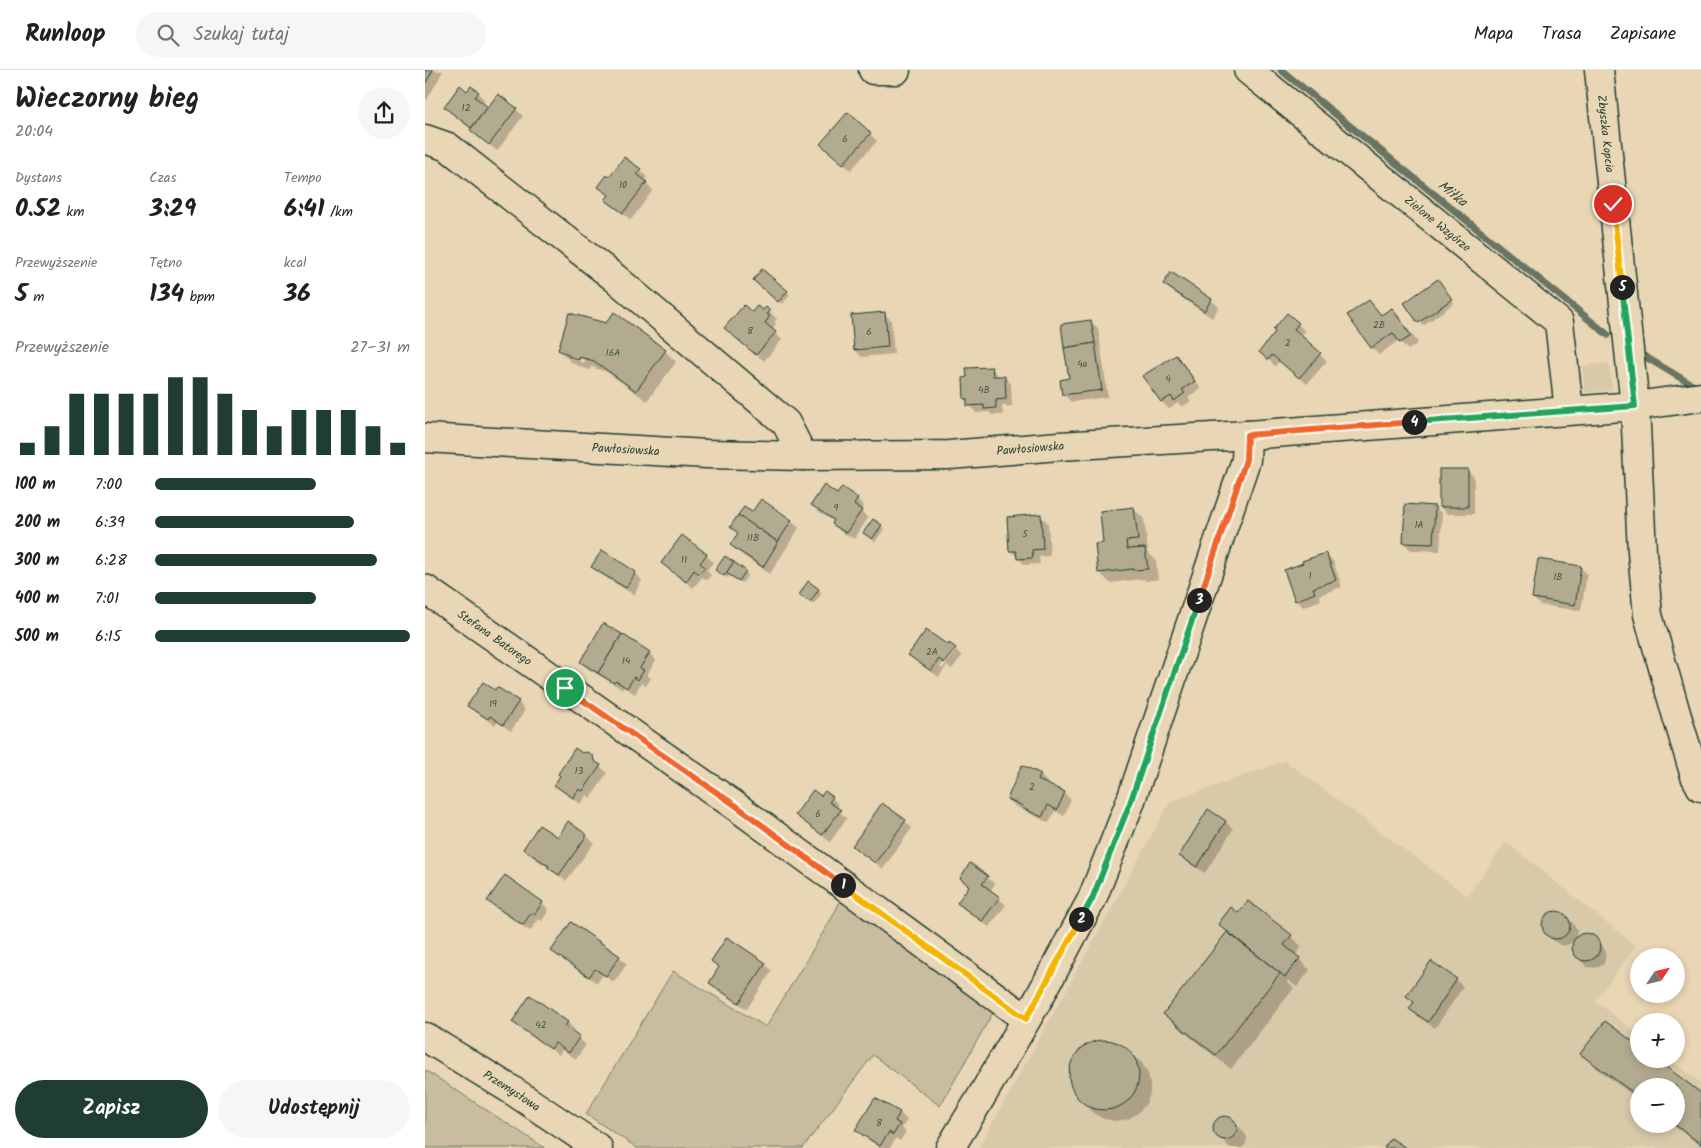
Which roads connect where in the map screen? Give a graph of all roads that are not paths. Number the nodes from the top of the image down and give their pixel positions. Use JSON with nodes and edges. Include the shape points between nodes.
{"nodes":[{"id":1,"x":873,"y":70,"type":"edge"},
{"id":2,"x":896,"y":70,"type":"edge"},
{"id":3,"x":1248,"y":70,"type":"edge"},
{"id":4,"x":1599,"y":70,"type":"edge"},
{"id":5,"x":425,"y":139,"type":"edge"},
{"id":6,"x":1701,"y":397,"type":"edge"},
{"id":7,"x":1635,"y":406,"type":"junction"},
{"id":8,"x":1569,"y":410,"type":"junction"},
{"id":9,"x":1247,"y":435,"type":"junction"},
{"id":10,"x":425,"y":438,"type":"edge"},
{"id":11,"x":803,"y":456,"type":"junction"},
{"id":12,"x":425,"y":589,"type":"edge"},
{"id":13,"x":1701,"y":787,"type":"edge"},
{"id":14,"x":1026,"y":1019,"type":"junction"},
{"id":15,"x":425,"y":1037,"type":"edge"},
{"id":16,"x":598,"y":1148,"type":"edge"},
{"id":17,"x":950,"y":1148,"type":"edge"}],
"edges":[{"from":1,"to":2,"type":"street"},
{"from":3,"to":8,"type":"street","name":"Zielone Wzgórze","via":[[1559,322]]},
{"from":4,"to":7,"type":"street","name":"Zbyszka Kopcia"},
{"from":5,"to":11,"type":"street","via":[[448,147],[615,278],[786,423]]},
{"from":6,"to":7,"type":"street","name":"Pawłosiowska"},
{"from":7,"to":8,"type":"street","name":"Pawłosiowska"},
{"from":7,"to":13,"type":"street","name":"Zbyszka Kopcia","via":[[1648,615],[1675,713]]},
{"from":8,"to":9,"type":"street","name":"Pawłosiowska"},
{"from":9,"to":11,"type":"street","name":"Pawłosiowska","via":[[949,455]]},
{"from":9,"to":14,"type":"street","via":[[1246,460],[1130,803],[1092,899]]},
{"from":10,"to":11,"type":"street","name":"Pawłosiowska","via":[[707,454]]},
{"from":12,"to":14,"type":"street","name":"Stefana Batorego","via":[[735,805]]},
{"from":14,"to":17,"type":"street"},
{"from":15,"to":16,"type":"street","name":"Przemysłowa"}]}
